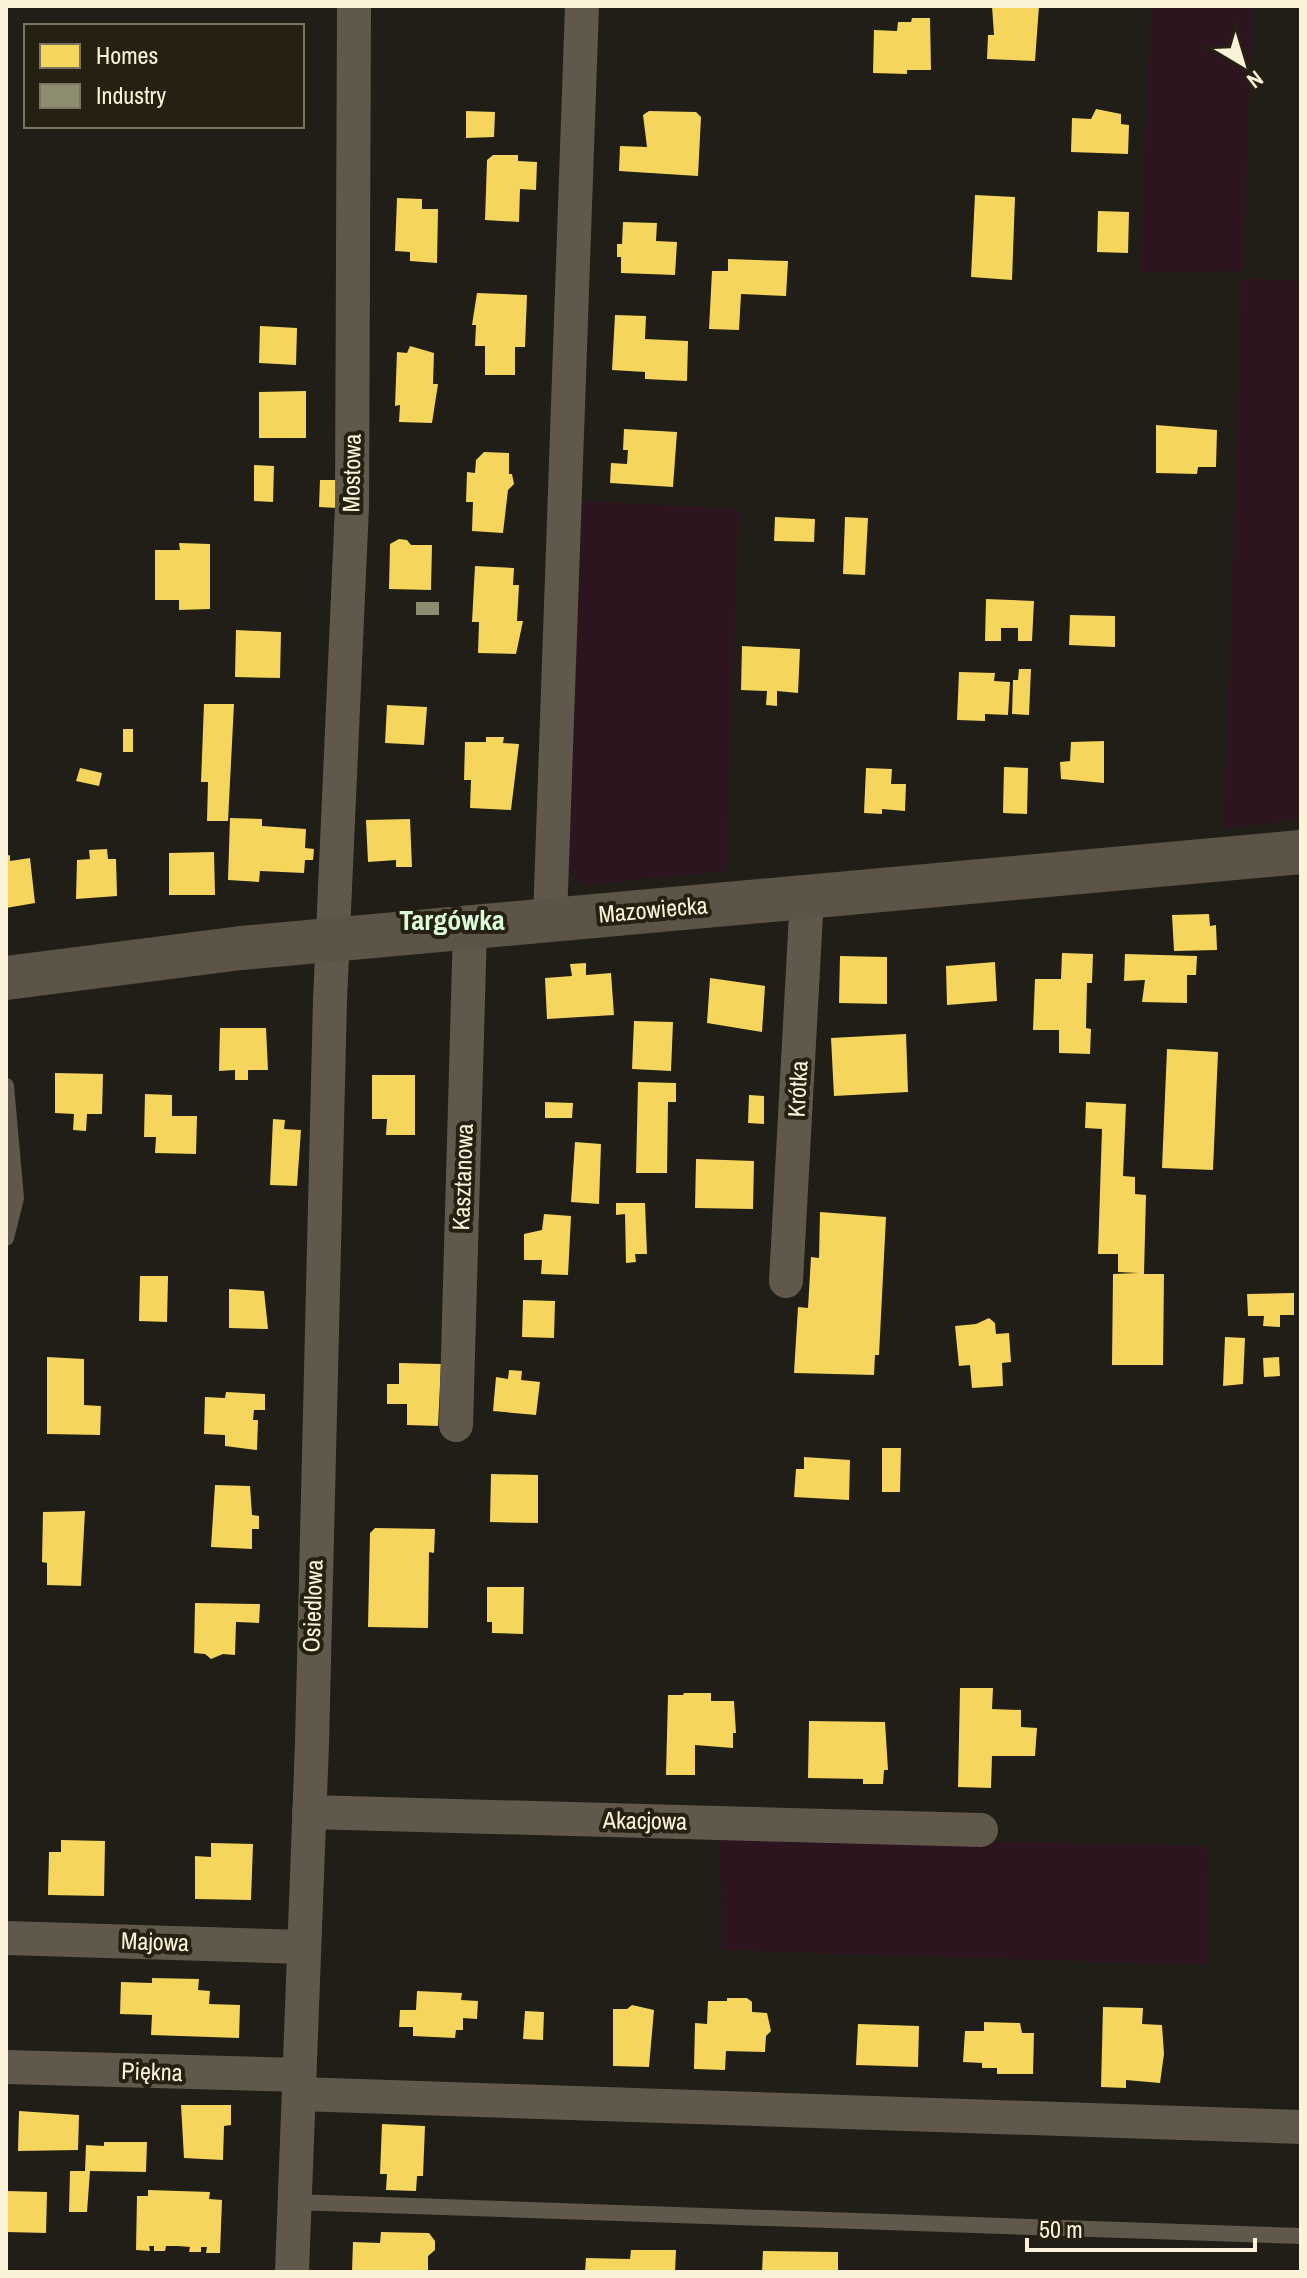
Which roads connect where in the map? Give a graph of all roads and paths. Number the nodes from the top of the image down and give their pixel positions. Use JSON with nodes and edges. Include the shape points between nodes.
{"nodes":[{"id":1,"x":354,"y":6,"type":"edge"},
{"id":2,"x":582,"y":6,"type":"edge"},
{"id":3,"x":1301,"y":852,"type":"edge"},
{"id":4,"x":807,"y":896,"type":"junction"},
{"id":5,"x":550,"y":919,"type":"junction"},
{"id":6,"x":470,"y":928,"type":"junction"},
{"id":7,"x":334,"y":939,"type":"junction"},
{"id":8,"x":6,"y":978,"type":"edge"},
{"id":9,"x":6,"y":1086,"type":"edge"},
{"id":10,"x":6,"y":1238,"type":"edge"},
{"id":11,"x":786,"y":1281,"type":"dead end"},
{"id":12,"x":456,"y":1425,"type":"dead end"},
{"id":13,"x":309,"y":1812,"type":"junction"},
{"id":14,"x":981,"y":1830,"type":"dead end"},
{"id":15,"x":6,"y":1938,"type":"edge"},
{"id":16,"x":303,"y":1947,"type":"junction"},
{"id":17,"x":6,"y":2067,"type":"edge"},
{"id":18,"x":299,"y":2084,"type":"junction"},
{"id":19,"x":1301,"y":2127,"type":"edge"},
{"id":20,"x":293,"y":2202,"type":"junction"},
{"id":21,"x":1301,"y":2236,"type":"edge"},
{"id":22,"x":292,"y":2272,"type":"edge"}],
"edges":[{"from":1,"to":7,"type":"street","name":"Mostowa","via":[[352,506]]},
{"from":2,"to":5,"type":"street"},
{"from":3,"to":4,"type":"street","name":"Mazowiecka"},
{"from":4,"to":5,"type":"street","name":"Mazowiecka"},
{"from":4,"to":11,"type":"street","name":"Krótka"},
{"from":5,"to":6,"type":"street","name":"Mazowiecka"},
{"from":6,"to":7,"type":"street","name":"Mazowiecka"},
{"from":6,"to":12,"type":"street","name":"Kasztanowa"},
{"from":7,"to":8,"type":"street","name":"Mazowiecka","via":[[148,957]]},
{"from":7,"to":13,"type":"street","name":"Osiedlowa"},
{"from":9,"to":10,"type":"lane","via":[[16,1198]]},
{"from":13,"to":14,"type":"street","name":"Akacjowa"},
{"from":13,"to":16,"type":"street","name":"Osiedlowa"},
{"from":15,"to":16,"type":"street","name":"Majowa"},
{"from":16,"to":18,"type":"street","name":"Osiedlowa"},
{"from":17,"to":18,"type":"street","name":"Piękna"},
{"from":18,"to":19,"type":"street","name":"Piękna"},
{"from":18,"to":20,"type":"street","name":"Osiedlowa"},
{"from":20,"to":21,"type":"lane"},
{"from":20,"to":22,"type":"street","name":"Osiedlowa"}]}
